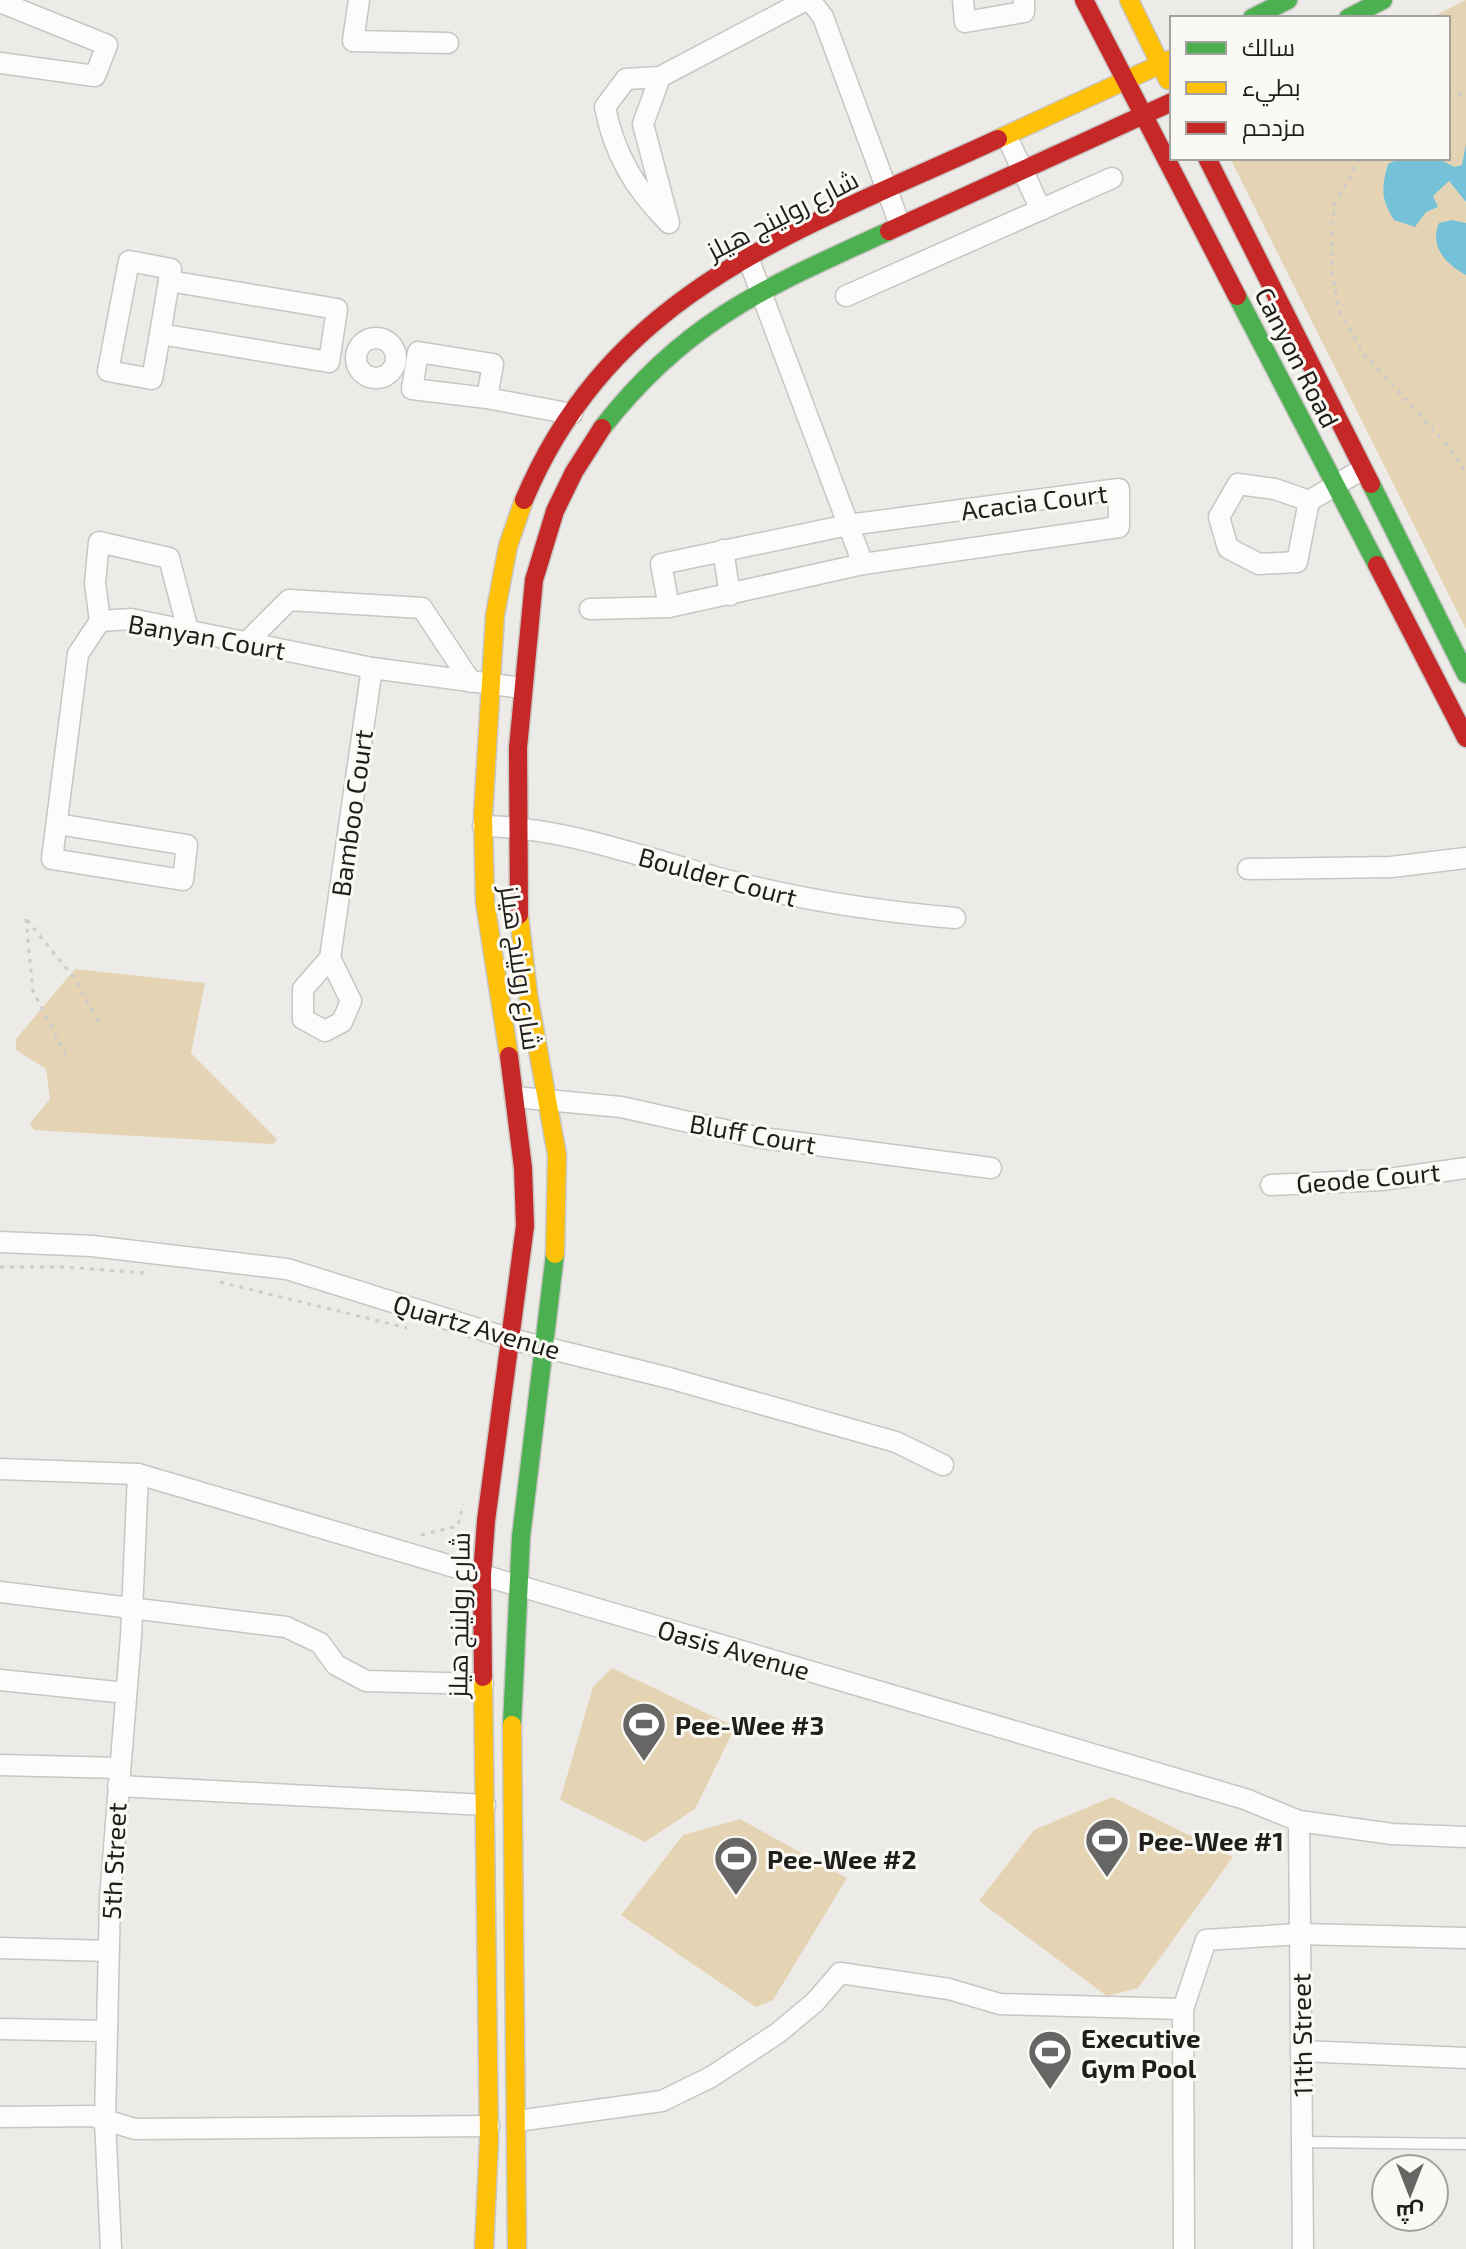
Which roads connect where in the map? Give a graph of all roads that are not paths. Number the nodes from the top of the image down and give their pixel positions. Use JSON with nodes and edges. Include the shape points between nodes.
{"nodes":[{"id":1,"x":359,"y":0,"type":"edge"},
{"id":2,"x":808,"y":0,"type":"edge"},
{"id":3,"x":963,"y":0,"type":"edge"},
{"id":4,"x":1024,"y":0,"type":"edge"},
{"id":5,"x":1084,"y":0,"type":"edge"},
{"id":6,"x":1129,"y":0,"type":"edge"},
{"id":7,"x":1288,"y":0,"type":"edge"},
{"id":8,"x":1383,"y":0,"type":"edge"},
{"id":9,"x":0,"y":2,"type":"edge"},
{"id":10,"x":1256,"y":16,"type":"edge"},
{"id":11,"x":1352,"y":16,"type":"edge"},
{"id":12,"x":448,"y":43,"type":"dead end"},
{"id":13,"x":1166,"y":62,"type":"edge"},
{"id":14,"x":0,"y":63,"type":"edge"},
{"id":15,"x":660,"y":77,"type":"junction"},
{"id":16,"x":1127,"y":80,"type":"junction"},
{"id":17,"x":1170,"y":103,"type":"edge"},
{"id":18,"x":1144,"y":113,"type":"junction"},
{"id":19,"x":1007,"y":137,"type":"junction"},
{"id":20,"x":1208,"y":160,"type":"edge"},
{"id":21,"x":1021,"y":171,"type":"junction"},
{"id":22,"x":1112,"y":178,"type":"dead end"},
{"id":23,"x":886,"y":190,"type":"junction"},
{"id":24,"x":1041,"y":210,"type":"junction"},
{"id":25,"x":900,"y":225,"type":"junction"},
{"id":26,"x":747,"y":255,"type":"junction"},
{"id":27,"x":169,"y":281,"type":"junction"},
{"id":28,"x":760,"y":290,"type":"junction"},
{"id":29,"x":846,"y":296,"type":"dead end"},
{"id":30,"x":160,"y":334,"type":"junction"},
{"id":31,"x":331,"y":345,"type":"junction"},
{"id":32,"x":356,"y":352,"type":"junction"},
{"id":33,"x":405,"y":367,"type":"junction"},
{"id":34,"x":487,"y":398,"type":"junction"},
{"id":35,"x":572,"y":414,"type":"junction"},
{"id":36,"x":1361,"y":470,"type":"junction"},
{"id":37,"x":1334,"y":486,"type":"junction"},
{"id":38,"x":1309,"y":501,"type":"junction"},
{"id":39,"x":848,"y":525,"type":"junction"},
{"id":40,"x":723,"y":550,"type":"junction"},
{"id":41,"x":863,"y":564,"type":"junction"},
{"id":42,"x":730,"y":595,"type":"junction"},
{"id":43,"x":669,"y":607,"type":"junction"},
{"id":44,"x":590,"y":609,"type":"dead end"},
{"id":45,"x":100,"y":621,"type":"junction"},
{"id":46,"x":188,"y":630,"type":"junction"},
{"id":47,"x":247,"y":642,"type":"junction"},
{"id":48,"x":372,"y":668,"type":"junction"},
{"id":49,"x":1466,"y":674,"type":"edge"},
{"id":50,"x":480,"y":683,"type":"junction"},
{"id":51,"x":522,"y":688,"type":"junction"},
{"id":52,"x":1466,"y":738,"type":"edge"},
{"id":53,"x":57,"y":824,"type":"junction"},
{"id":54,"x":483,"y":826,"type":"junction"},
{"id":55,"x":515,"y":827,"type":"junction"},
{"id":56,"x":1466,"y":858,"type":"edge"},
{"id":57,"x":1248,"y":869,"type":"dead end"},
{"id":58,"x":955,"y":918,"type":"dead end"},
{"id":59,"x":330,"y":958,"type":"dead end"},
{"id":60,"x":515,"y":1097,"type":"junction"},
{"id":61,"x":548,"y":1099,"type":"junction"},
{"id":62,"x":991,"y":1168,"type":"dead end"},
{"id":63,"x":1466,"y":1168,"type":"edge"},
{"id":64,"x":1271,"y":1185,"type":"dead end"},
{"id":65,"x":0,"y":1242,"type":"edge"},
{"id":66,"x":511,"y":1339,"type":"junction"},
{"id":67,"x":544,"y":1346,"type":"junction"},
{"id":68,"x":943,"y":1465,"type":"dead end"},
{"id":69,"x":0,"y":1469,"type":"edge"},
{"id":70,"x":138,"y":1474,"type":"junction"},
{"id":71,"x":482,"y":1575,"type":"junction"},
{"id":72,"x":517,"y":1585,"type":"junction"},
{"id":73,"x":0,"y":1592,"type":"edge"},
{"id":74,"x":132,"y":1610,"type":"junction"},
{"id":75,"x":0,"y":1680,"type":"edge"},
{"id":76,"x":483,"y":1684,"type":"junction"},
{"id":77,"x":126,"y":1693,"type":"junction"},
{"id":78,"x":0,"y":1765,"type":"edge"},
{"id":79,"x":119,"y":1777,"type":"junction"},
{"id":80,"x":485,"y":1805,"type":"junction"},
{"id":81,"x":1299,"y":1821,"type":"junction"},
{"id":82,"x":1466,"y":1837,"type":"edge"},
{"id":83,"x":1299,"y":1934,"type":"junction"},
{"id":84,"x":1466,"y":1938,"type":"edge"},
{"id":85,"x":0,"y":1948,"type":"edge"},
{"id":86,"x":109,"y":1951,"type":"junction"},
{"id":87,"x":1183,"y":2009,"type":"junction"},
{"id":88,"x":0,"y":2029,"type":"edge"},
{"id":89,"x":107,"y":2031,"type":"junction"},
{"id":90,"x":1301,"y":2051,"type":"junction"},
{"id":91,"x":1466,"y":2058,"type":"edge"},
{"id":92,"x":0,"y":2117,"type":"edge"},
{"id":93,"x":105,"y":2120,"type":"junction"},
{"id":94,"x":517,"y":2121,"type":"junction"},
{"id":95,"x":489,"y":2126,"type":"junction"},
{"id":96,"x":1302,"y":2142,"type":"junction"},
{"id":97,"x":1466,"y":2144,"type":"edge"},
{"id":98,"x":111,"y":2249,"type":"edge"},
{"id":99,"x":484,"y":2249,"type":"edge"},
{"id":100,"x":517,"y":2249,"type":"edge"},
{"id":101,"x":1184,"y":2249,"type":"edge"},
{"id":102,"x":1303,"y":2249,"type":"edge"}],
"edges":[{"from":1,"to":12,"type":"street","via":[[353,41]]},
{"from":2,"to":15,"type":"street"},
{"from":2,"to":23,"type":"street","via":[[823,17]]},
{"from":3,"to":4,"type":"street","via":[[965,22],[1024,12]]},
{"from":5,"to":16,"type":"main road","name":"Canyon Road"},
{"from":6,"to":13,"type":"main road"},
{"from":7,"to":10,"type":"main road"},
{"from":8,"to":11,"type":"main road"},
{"from":9,"to":14,"type":"street","via":[[107,45],[95,76]]},
{"from":13,"to":16,"type":"main road","name":"شارع رولينج هيلز"},
{"from":15,"to":15,"type":"street","via":[[626,79],[605,107],[612,143],[643,197],[669,223],[643,124]]},
{"from":16,"to":18,"type":"main road","name":"Canyon Road"},
{"from":16,"to":19,"type":"main road","name":"شارع رولينج هيلز"},
{"from":17,"to":18,"type":"main road","name":"شارع رولينج هيلز"},
{"from":18,"to":21,"type":"main road","name":"شارع رولينج هيلز"},
{"from":18,"to":37,"type":"main road","name":"Canyon Road"},
{"from":19,"to":21,"type":"street"},
{"from":19,"to":23,"type":"main road","name":"شارع رولينج هيلز"},
{"from":20,"to":36,"type":"main road","name":"Canyon Road"},
{"from":21,"to":24,"type":"street"},
{"from":21,"to":25,"type":"main road","name":"شارع رولينج هيلز"},
{"from":22,"to":24,"type":"street"},
{"from":23,"to":25,"type":"street"},
{"from":23,"to":26,"type":"main road","name":"شارع رولينج هيلز"},
{"from":24,"to":29,"type":"street"},
{"from":25,"to":28,"type":"main road","name":"شارع رولينج هيلز"},
{"from":26,"to":28,"type":"street"},
{"from":26,"to":35,"type":"main road","name":"شارع رولينج هيلز","via":[[646,326]]},
{"from":27,"to":30,"type":"street"},
{"from":27,"to":30,"type":"street","via":[[171,269],[129,261],[108,371],[152,379]]},
{"from":27,"to":31,"type":"street","via":[[337,309]]},
{"from":28,"to":39,"type":"street"},
{"from":28,"to":51,"type":"main road","name":"شارع رولينج هيلز","via":[[716,315],[674,349],[598,433],[568,485],[540,553]]},
{"from":30,"to":31,"type":"street","via":[[329,362]]},
{"from":31,"to":32,"type":"street"},
{"from":32,"to":33,"type":"street","via":[[370,339],[384,340]]},
{"from":32,"to":33,"type":"street","via":[[359,370],[368,377],[382,378]]},
{"from":33,"to":34,"type":"street","via":[[412,389]]},
{"from":33,"to":34,"type":"street","via":[[418,352],[493,364]]},
{"from":34,"to":35,"type":"street"},
{"from":35,"to":50,"type":"main road","name":"شارع رولينج هيلز","via":[[537,473],[508,544]]},
{"from":36,"to":37,"type":"street"},
{"from":36,"to":49,"type":"main road","name":"Canyon Road"},
{"from":37,"to":38,"type":"street"},
{"from":37,"to":52,"type":"main road","name":"Canyon Road"},
{"from":38,"to":38,"type":"street","via":[[1238,484],[1219,517],[1228,548],[1259,564],[1297,562]]},
{"from":39,"to":40,"type":"street","name":"Acacia Court"},
{"from":39,"to":41,"type":"street"},
{"from":39,"to":41,"type":"street","name":"Acacia Court","via":[[1119,489],[1119,527]]},
{"from":40,"to":42,"type":"street"},
{"from":40,"to":43,"type":"street","name":"Acacia Court","via":[[661,564]]},
{"from":41,"to":42,"type":"street","name":"Acacia Court"},
{"from":42,"to":43,"type":"street","name":"Acacia Court"},
{"from":43,"to":44,"type":"street","name":"Acacia Court"},
{"from":45,"to":46,"type":"street","name":"Banyan Court","via":[[131,619]]},
{"from":45,"to":46,"type":"street","via":[[95,583],[99,542],[169,558]]},
{"from":45,"to":53,"type":"street","name":"Banyan Court","via":[[78,654]]},
{"from":46,"to":47,"type":"street","name":"Banyan Court"},
{"from":47,"to":48,"type":"street","name":"Banyan Court"},
{"from":47,"to":50,"type":"street","via":[[289,600],[422,608]]},
{"from":48,"to":50,"type":"street","name":"Banyan Court"},
{"from":48,"to":59,"type":"street","name":"Bamboo Court"},
{"from":50,"to":51,"type":"street","name":"Banyan Court"},
{"from":50,"to":54,"type":"main road","name":"شارع رولينج هيلز"},
{"from":51,"to":55,"type":"main road","name":"شارع رولينج هيلز"},
{"from":53,"to":53,"type":"street","name":"Banyan Court","via":[[52,859],[183,880],[187,845]]},
{"from":54,"to":55,"type":"street","name":"Boulder Court"},
{"from":54,"to":60,"type":"main road","name":"شارع رولينج هيلز","via":[[488,923]]},
{"from":55,"to":58,"type":"street","name":"Boulder Court","via":[[612,847],[804,899]]},
{"from":55,"to":61,"type":"main road","name":"شارع رولينج هيلز","via":[[518,910]]},
{"from":56,"to":57,"type":"street","via":[[1391,867]]},
{"from":60,"to":61,"type":"street","name":"Bluff Court"},
{"from":60,"to":66,"type":"main road","name":"شارع رولينج هيلز","via":[[525,1209]]},
{"from":61,"to":62,"type":"street","name":"Bluff Court","via":[[621,1107],[756,1137]]},
{"from":61,"to":67,"type":"main road","name":"شارع رولينج هيلز","via":[[558,1156],[558,1211]]},
{"from":63,"to":64,"type":"street","name":"Geode Court","via":[[1382,1180]]},
{"from":65,"to":66,"type":"street","name":"Quartz Avenue","via":[[92,1246],[287,1269]]},
{"from":66,"to":67,"type":"street","name":"Quartz Avenue"},
{"from":66,"to":71,"type":"main road","name":"شارع رولينج هيلز","via":[[487,1489]]},
{"from":67,"to":68,"type":"street","name":"Quartz Avenue","via":[[896,1442]]},
{"from":67,"to":72,"type":"main road","name":"شارع رولينج هيلز"},
{"from":69,"to":70,"type":"street","name":"Oasis Avenue"},
{"from":70,"to":71,"type":"street","name":"Oasis Avenue"},
{"from":70,"to":74,"type":"street","name":"5th Street"},
{"from":71,"to":72,"type":"street","name":"Oasis Avenue"},
{"from":71,"to":76,"type":"main road","name":"شارع رولينج هيلز"},
{"from":72,"to":81,"type":"street","name":"Oasis Avenue","via":[[1245,1799]]},
{"from":72,"to":94,"type":"main road","name":"شارع رولينج هيلز","via":[[510,1720],[510,1908]]},
{"from":73,"to":74,"type":"street"},
{"from":74,"to":76,"type":"street","via":[[286,1627],[320,1643],[336,1665],[366,1681]]},
{"from":74,"to":77,"type":"street","name":"5th Street"},
{"from":75,"to":77,"type":"street"},
{"from":76,"to":80,"type":"main road","name":"شارع رولينج هيلز"},
{"from":77,"to":79,"type":"street","name":"5th Street"},
{"from":78,"to":79,"type":"street"},
{"from":79,"to":80,"type":"street"},
{"from":79,"to":86,"type":"street","name":"5th Street"},
{"from":80,"to":95,"type":"main road","name":"شارع رولينج هيلز"},
{"from":81,"to":82,"type":"street","name":"Oasis Avenue","via":[[1392,1834]]},
{"from":81,"to":83,"type":"street","name":"11th Street"},
{"from":83,"to":84,"type":"street"},
{"from":83,"to":87,"type":"street","via":[[1206,1940]]},
{"from":83,"to":90,"type":"street","name":"11th Street"},
{"from":85,"to":86,"type":"street"},
{"from":86,"to":89,"type":"street","name":"5th Street"},
{"from":87,"to":94,"type":"street","via":[[1000,2004],[949,1989],[840,1973],[778,2033],[711,2077],[662,2101]]},
{"from":87,"to":101,"type":"street"},
{"from":88,"to":89,"type":"street"},
{"from":89,"to":93,"type":"street","name":"5th Street"},
{"from":90,"to":91,"type":"street"},
{"from":90,"to":96,"type":"street","name":"11th Street"},
{"from":92,"to":93,"type":"street"},
{"from":93,"to":95,"type":"street","via":[[135,2129]]},
{"from":93,"to":98,"type":"street","name":"5th Street"},
{"from":94,"to":100,"type":"main road","name":"شارع رولينج هيلز"},
{"from":95,"to":99,"type":"main road","name":"شارع رولينج هيلز"},
{"from":96,"to":97,"type":"lane"},
{"from":96,"to":102,"type":"street","name":"11th Street"}]}
